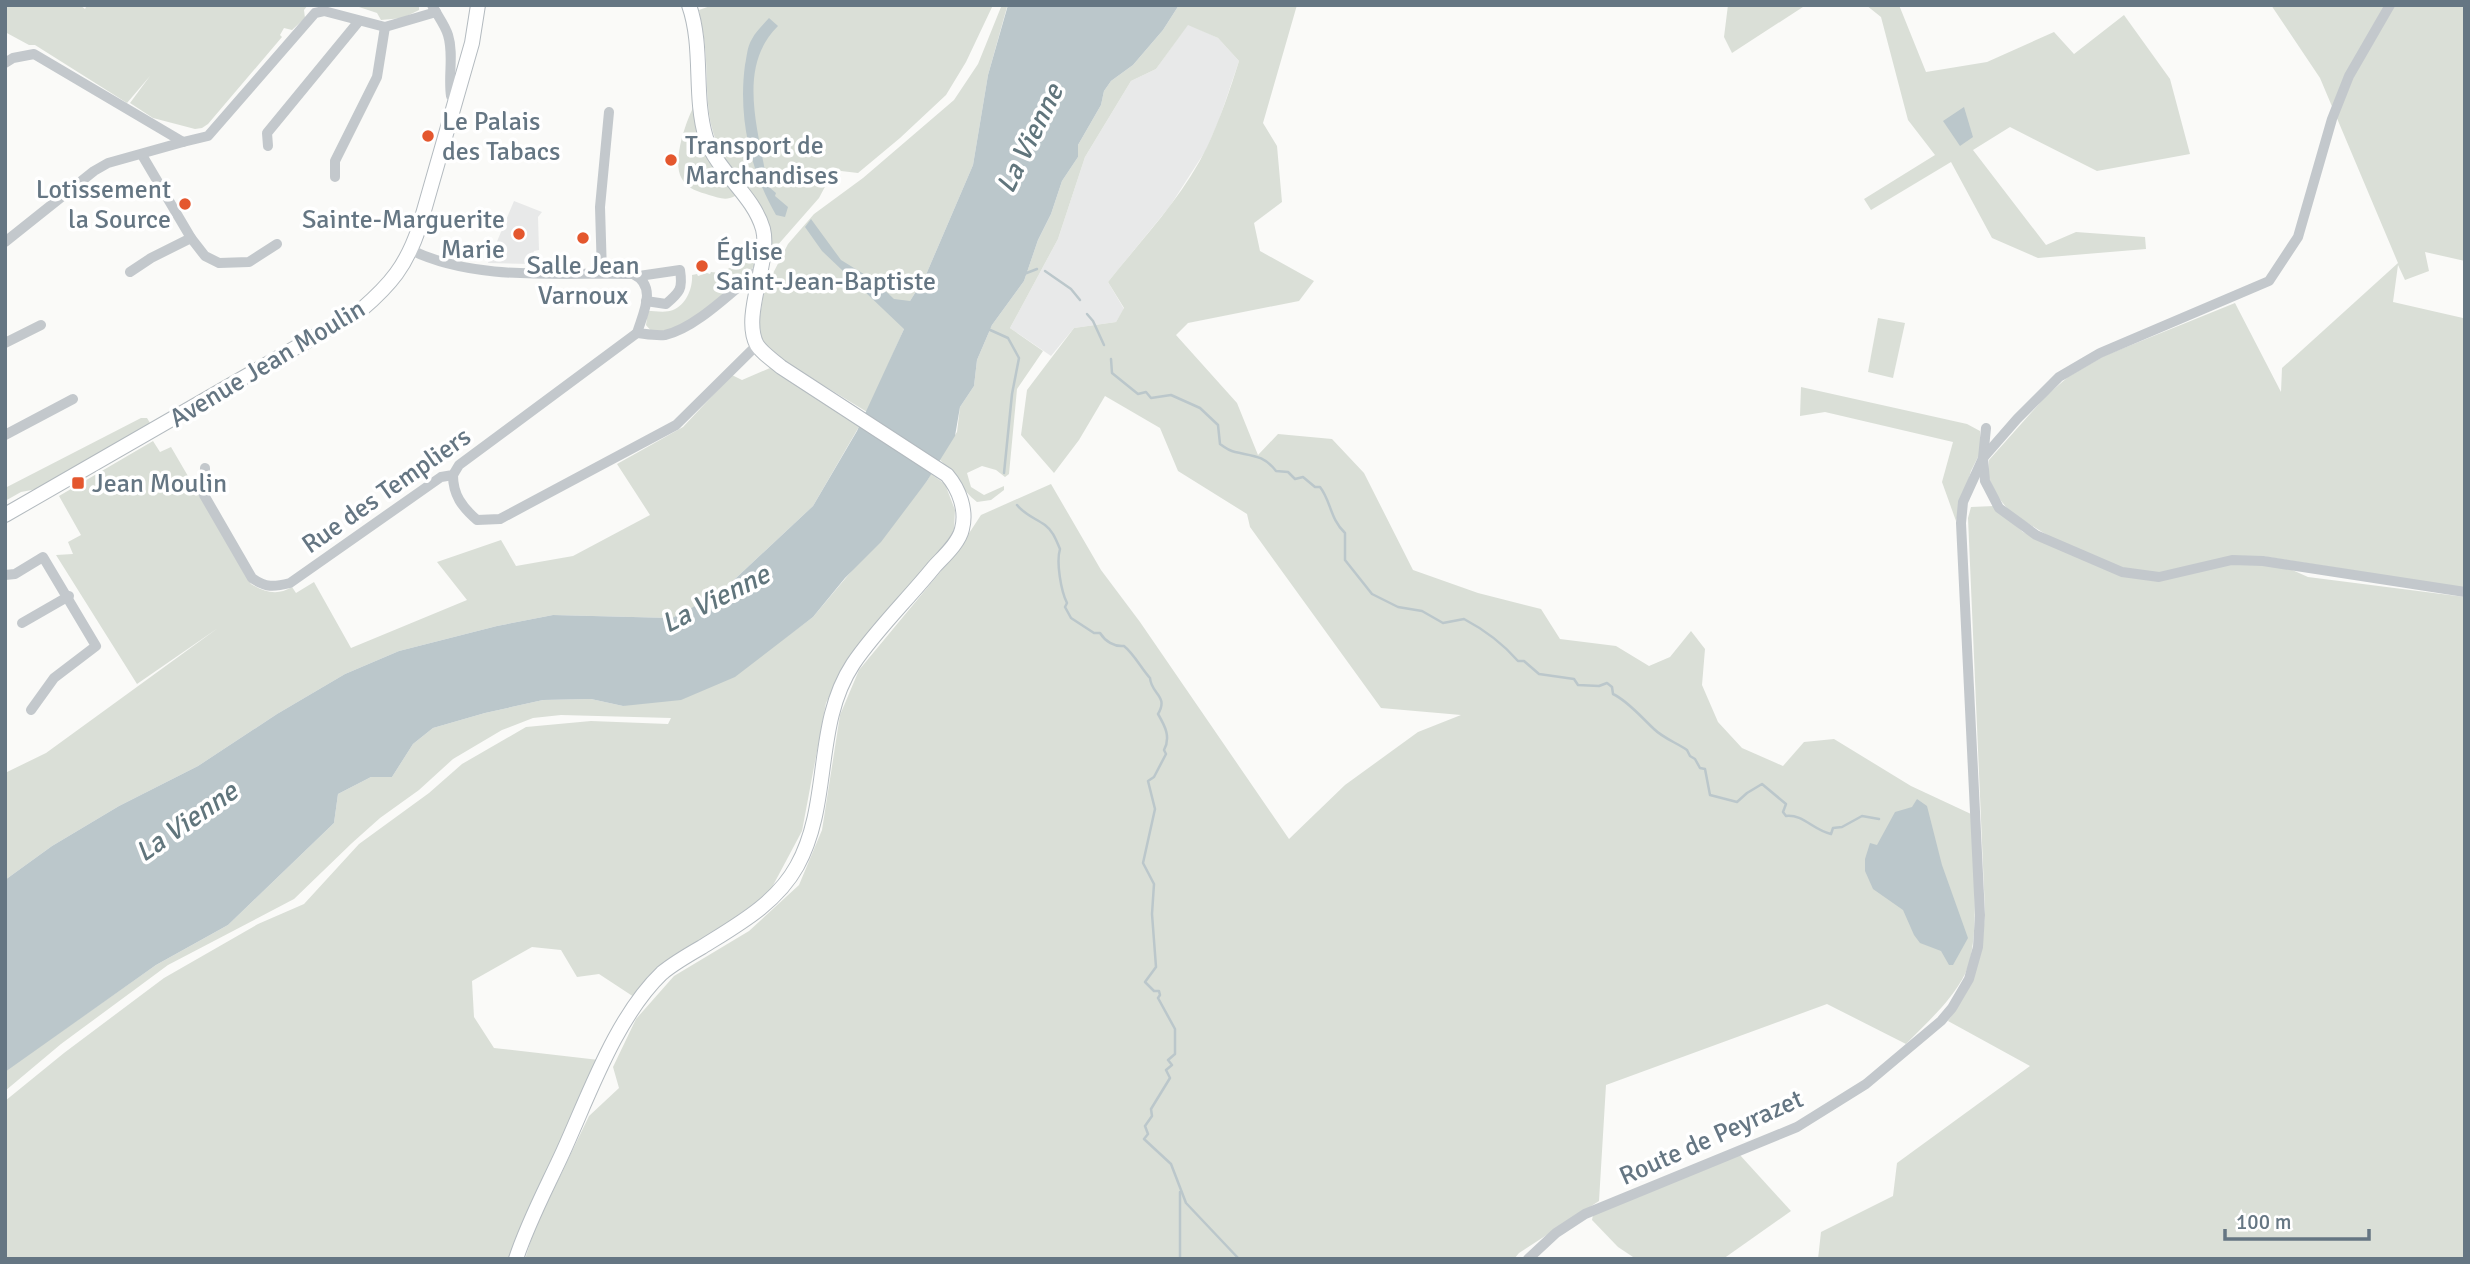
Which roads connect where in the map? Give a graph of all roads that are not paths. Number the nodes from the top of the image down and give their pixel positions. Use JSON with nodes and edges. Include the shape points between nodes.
{"nodes":[{"id":1,"x":478,"y":5,"type":"edge"},
{"id":2,"x":690,"y":5,"type":"edge"},
{"id":3,"x":2390,"y":5,"type":"edge"},
{"id":4,"x":434,"y":9,"type":"edge"},
{"id":5,"x":359,"y":21,"type":"junction"},
{"id":6,"x":385,"y":27,"type":"junction"},
{"id":7,"x":5,"y":63,"type":"edge"},
{"id":8,"x":456,"y":99,"type":"junction"},
{"id":9,"x":609,"y":112,"type":"dead end"},
{"id":10,"x":183,"y":142,"type":"junction"},
{"id":11,"x":268,"y":146,"type":"dead end"},
{"id":12,"x":142,"y":155,"type":"junction"},
{"id":13,"x":335,"y":177,"type":"dead end"},
{"id":14,"x":191,"y":238,"type":"junction"},
{"id":15,"x":5,"y":242,"type":"edge"},
{"id":16,"x":277,"y":244,"type":"dead end"},
{"id":17,"x":411,"y":250,"type":"junction"},
{"id":18,"x":760,"y":269,"type":"junction"},
{"id":19,"x":130,"y":272,"type":"dead end"},
{"id":20,"x":602,"y":273,"type":"junction"},
{"id":21,"x":639,"y":276,"type":"junction"},
{"id":22,"x":646,"y":301,"type":"junction"},
{"id":23,"x":41,"y":324,"type":"dead end"},
{"id":24,"x":637,"y":333,"type":"junction"},
{"id":25,"x":5,"y":343,"type":"edge"},
{"id":26,"x":757,"y":345,"type":"junction"},
{"id":27,"x":73,"y":399,"type":"dead end"},
{"id":28,"x":1986,"y":428,"type":"dead end"},
{"id":29,"x":5,"y":435,"type":"edge"},
{"id":30,"x":1983,"y":458,"type":"junction"},
{"id":31,"x":205,"y":468,"type":"dead end"},
{"id":32,"x":453,"y":475,"type":"junction"},
{"id":33,"x":5,"y":515,"type":"edge"},
{"id":34,"x":5,"y":575,"type":"edge"},
{"id":35,"x":2465,"y":592,"type":"edge"},
{"id":36,"x":69,"y":596,"type":"junction"},
{"id":37,"x":22,"y":623,"type":"dead end"},
{"id":38,"x":31,"y":710,"type":"dead end"},
{"id":39,"x":516,"y":1259,"type":"edge"},
{"id":40,"x":1528,"y":1259,"type":"edge"}],
"edges":[{"from":1,"to":8,"type":"main road","name":"Avenue Jean Moulin"},
{"from":2,"to":18,"type":"main road","via":[[702,123],[715,157],[762,228],[765,245]]},
{"from":3,"to":30,"type":"street","via":[[2349,76],[2298,237],[2269,281],[2100,353],[2059,377]]},
{"from":4,"to":6,"type":"street"},
{"from":4,"to":8,"type":"street","via":[[448,34],[451,96]]},
{"from":5,"to":6,"type":"street"},
{"from":5,"to":10,"type":"street","via":[[324,11],[315,13],[208,136]]},
{"from":5,"to":11,"type":"street","via":[[267,133]]},
{"from":6,"to":13,"type":"street","via":[[377,77],[335,161]]},
{"from":7,"to":10,"type":"street","via":[[34,54]]},
{"from":8,"to":17,"type":"main road","name":"Avenue Jean Moulin"},
{"from":9,"to":20,"type":"street","via":[[600,207]]},
{"from":10,"to":12,"type":"street"},
{"from":12,"to":14,"type":"street"},
{"from":12,"to":15,"type":"street","via":[[94,171]]},
{"from":14,"to":16,"type":"street","via":[[205,256],[219,263],[249,262]]},
{"from":14,"to":19,"type":"street"},
{"from":17,"to":20,"type":"street","via":[[431,260],[472,269]]},
{"from":17,"to":33,"type":"main road","name":"Avenue Jean Moulin","via":[[394,279],[361,310]]},
{"from":18,"to":24,"type":"street","via":[[675,332]]},
{"from":18,"to":26,"type":"main road","via":[[753,329]]},
{"from":20,"to":21,"type":"street"},
{"from":21,"to":22,"type":"street","via":[[649,294]]},
{"from":21,"to":22,"type":"street","via":[[680,270],[679,293],[666,304]]},
{"from":22,"to":24,"type":"street"},
{"from":23,"to":25,"type":"street"},
{"from":24,"to":32,"type":"street","name":"Rue des Templiers","via":[[459,465]]},
{"from":26,"to":32,"type":"street","via":[[676,425],[500,519],[477,520],[464,509],[455,494]]},
{"from":26,"to":39,"type":"main road","via":[[781,367],[954,483],[963,510],[963,528],[841,683],[832,710],[814,825],[796,867],[765,904],[665,971],[634,1006]]},
{"from":27,"to":29,"type":"street"},
{"from":28,"to":30,"type":"street"},
{"from":30,"to":35,"type":"street","via":[[1986,481],[1999,508],[2036,536],[2122,572],[2159,577],[2232,560],[2263,561]]},
{"from":30,"to":40,"type":"street","name":"Route de Peyrazet","via":[[1963,502],[1961,523],[1980,915],[1969,979],[1941,1021],[1866,1084],[1797,1127],[1585,1214]]},
{"from":31,"to":32,"type":"street","name":"Rue des Templiers","via":[[204,495],[252,578],[273,587],[290,583],[441,477]]},
{"from":34,"to":36,"type":"street","via":[[43,557]]},
{"from":36,"to":37,"type":"street"},
{"from":36,"to":38,"type":"street","via":[[96,646],[54,678]]}]}
